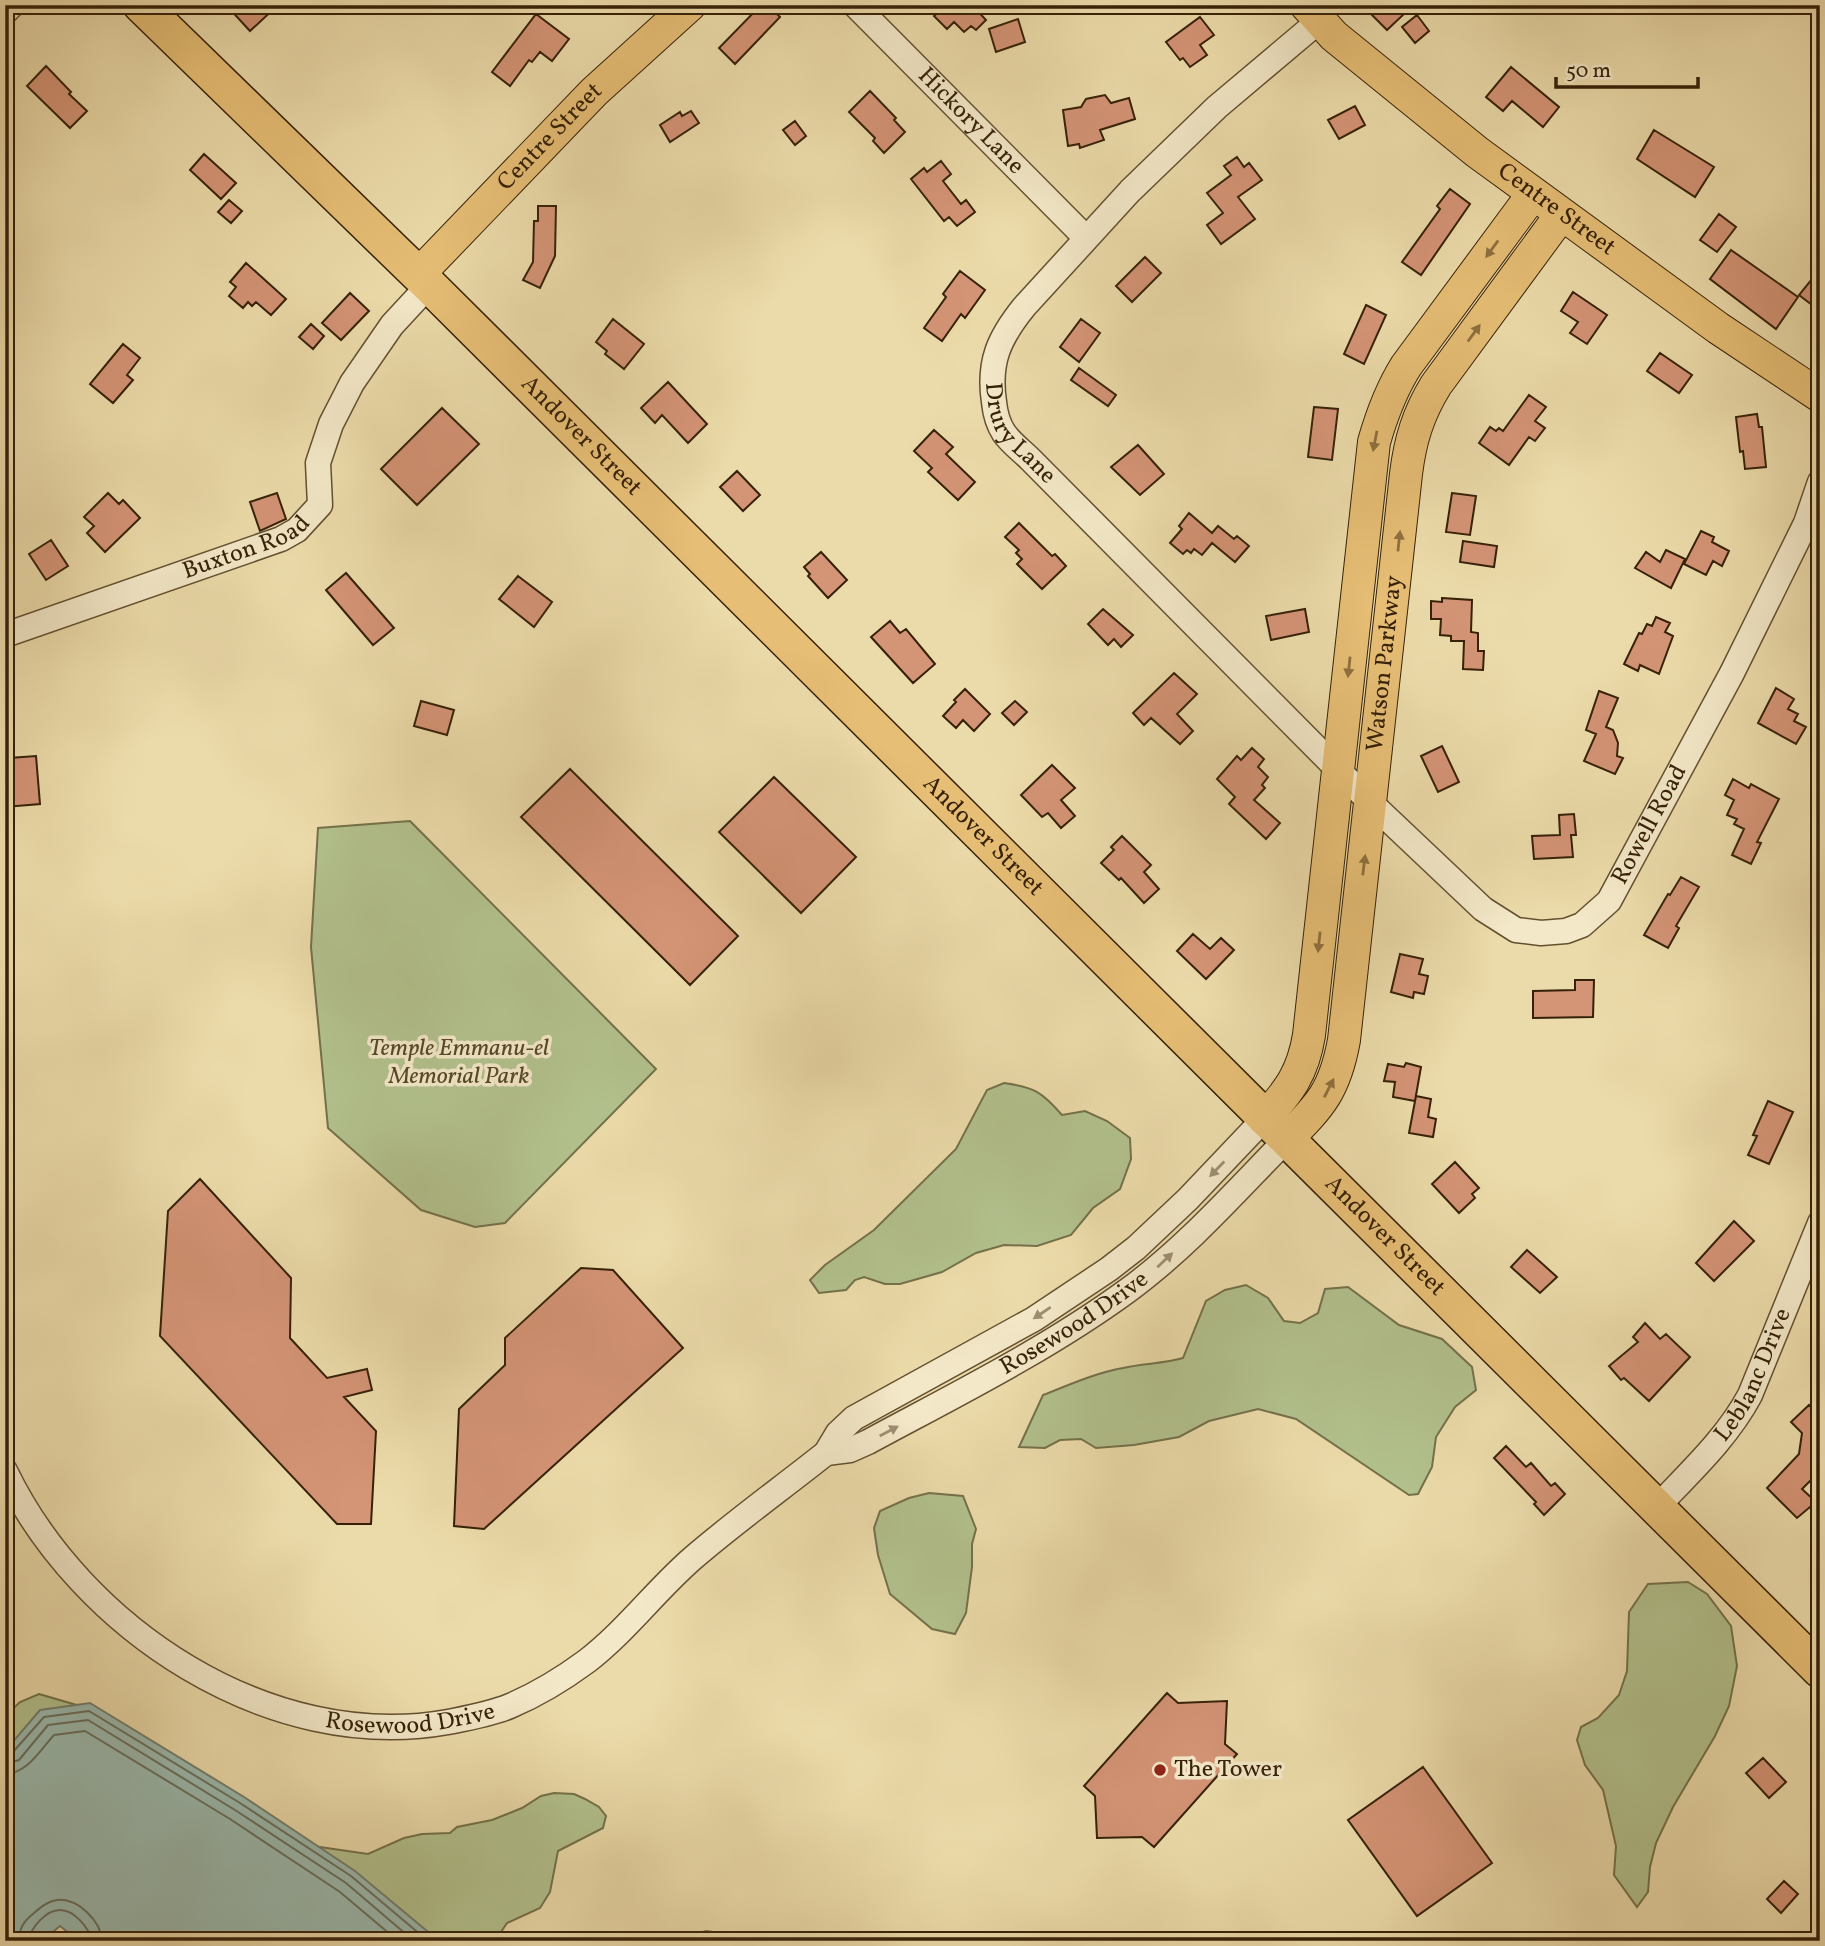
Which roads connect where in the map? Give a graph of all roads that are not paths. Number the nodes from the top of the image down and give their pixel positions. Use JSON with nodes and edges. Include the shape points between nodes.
{"nodes":[{"id":1,"x":12,"y":5,"type":"edge"},
{"id":2,"x":141,"y":5,"type":"edge"},
{"id":3,"x":690,"y":5,"type":"edge"},
{"id":4,"x":855,"y":5,"type":"edge"},
{"id":5,"x":5,"y":12,"type":"edge"},
{"id":6,"x":1312,"y":13,"type":"edge"},
{"id":7,"x":1533,"y":194,"type":"junction"},
{"id":8,"x":1561,"y":215,"type":"junction"},
{"id":9,"x":1086,"y":238,"type":"junction"},
{"id":10,"x":423,"y":280,"type":"junction"},
{"id":11,"x":1820,"y":396,"type":"edge"},
{"id":12,"x":1820,"y":482,"type":"edge"},
{"id":13,"x":5,"y":635,"type":"edge"},
{"id":14,"x":1338,"y":768,"type":"junction"},
{"id":15,"x":1371,"y":803,"type":"junction"},
{"id":16,"x":1275,"y":1130,"type":"junction"},
{"id":17,"x":1820,"y":1223,"type":"edge"},
{"id":18,"x":5,"y":1471,"type":"edge"},
{"id":19,"x":1658,"y":1506,"type":"junction"},
{"id":20,"x":1820,"y":1670,"type":"edge"}],
"edges":[{"from":1,"to":5,"type":"street"},
{"from":2,"to":10,"type":"highway","name":"Andover Street"},
{"from":3,"to":10,"type":"main road","name":"Centre Street","via":[[594,92]]},
{"from":4,"to":9,"type":"street","name":"Hickory Lane"},
{"from":6,"to":7,"type":"main road","name":"Centre Street","via":[[1378,74]]},
{"from":6,"to":9,"type":"street","name":"Drury Lane"},
{"from":7,"to":8,"type":"main road","name":"Centre Street"},
{"from":7,"to":14,"type":"main road","name":"Watson Parkway","one_way":true,"via":[[1406,366],[1381,416],[1374,442]]},
{"from":8,"to":11,"type":"main road","name":"Centre Street"},
{"from":15,"to":8,"type":"main road","name":"Watson Parkway","one_way":true,"via":[[1407,461],[1415,427],[1436,385]]},
{"from":9,"to":14,"type":"street","name":"Drury Lane","via":[[1017,316],[997,348],[992,391],[1003,432]]},
{"from":10,"to":13,"type":"street","name":"Buxton Road","via":[[352,383],[331,424],[317,463],[320,505],[297,530]]},
{"from":10,"to":16,"type":"highway","name":"Andover Street"},
{"from":12,"to":15,"type":"street","name":"Rowell Road","via":[[1805,523],[1732,673],[1619,885],[1609,901],[1582,925],[1541,933],[1516,930],[1483,909]]},
{"from":14,"to":15,"type":"street","name":"Drury Lane"},
{"from":14,"to":16,"type":"main road","name":"Watson Parkway","one_way":true,"via":[[1306,1052]]},
{"from":16,"to":15,"type":"main road","name":"Watson Parkway","one_way":true,"via":[[1320,1106],[1340,1061]]},
{"from":16,"to":18,"type":"street","name":"Rosewood Drive","via":[[1109,1269],[1034,1319],[854,1418],[826,1453],[694,1558],[587,1660],[509,1706],[466,1719],[424,1726],[346,1726],[273,1708],[202,1677],[116,1616],[87,1586],[33,1520]]},
{"from":16,"to":19,"type":"highway","name":"Andover Street"},
{"from":17,"to":19,"type":"street","name":"Leblanc Drive","via":[[1739,1415]]},
{"from":19,"to":20,"type":"highway","name":"Andover Street"}]}
